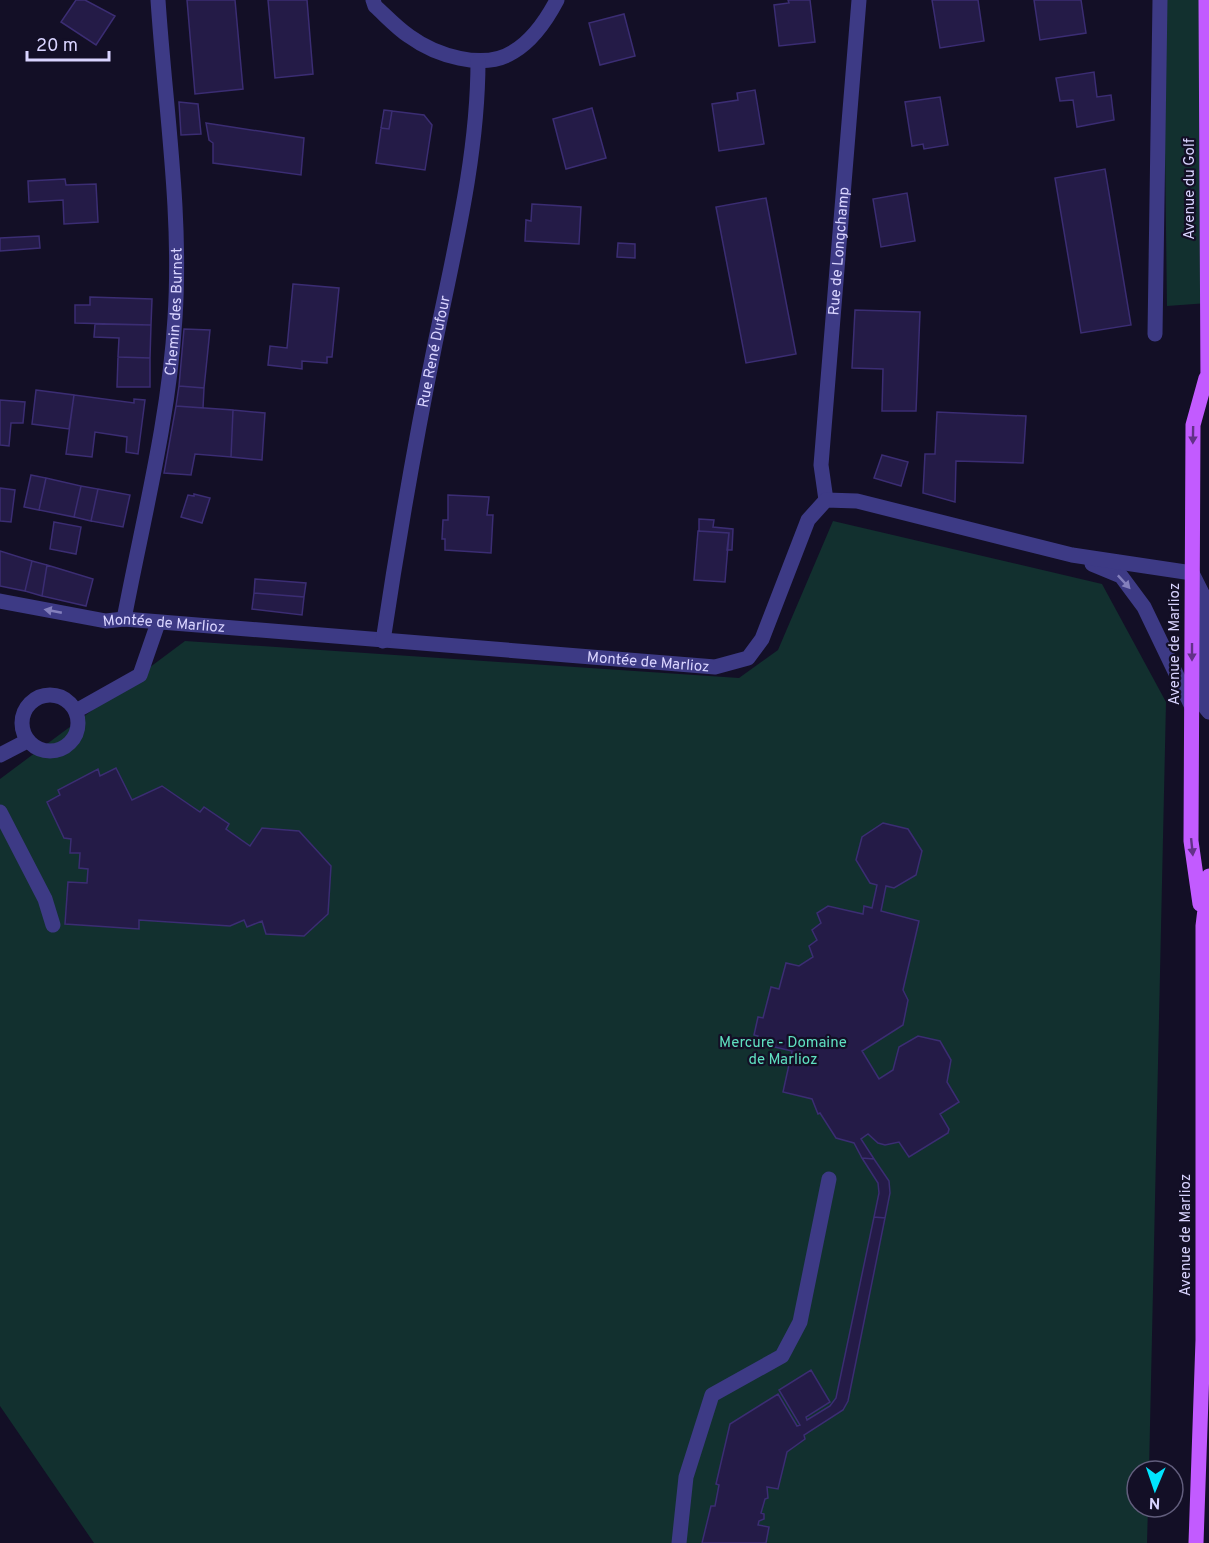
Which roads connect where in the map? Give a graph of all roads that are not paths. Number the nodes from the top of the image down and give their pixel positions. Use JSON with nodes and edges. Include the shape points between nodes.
{"nodes":[{"id":1,"x":158,"y":0,"type":"edge"},
{"id":2,"x":373,"y":0,"type":"edge"},
{"id":3,"x":557,"y":0,"type":"edge"},
{"id":4,"x":859,"y":0,"type":"edge"},
{"id":5,"x":1160,"y":0,"type":"edge"},
{"id":6,"x":1206,"y":0,"type":"edge"},
{"id":7,"x":478,"y":61,"type":"junction"},
{"id":8,"x":1155,"y":334,"type":"dead end"},
{"id":9,"x":1206,"y":378,"type":"junction"},
{"id":10,"x":1209,"y":394,"type":"edge"},
{"id":11,"x":826,"y":500,"type":"junction"},
{"id":12,"x":1072,"y":555,"type":"junction"},
{"id":13,"x":1192,"y":573,"type":"junction"},
{"id":14,"x":0,"y":601,"type":"edge"},
{"id":15,"x":124,"y":619,"type":"junction"},
{"id":16,"x":158,"y":622,"type":"junction"},
{"id":17,"x":383,"y":640,"type":"junction"},
{"id":18,"x":1192,"y":707,"type":"junction"},
{"id":19,"x":76,"y":711,"type":"junction"},
{"id":20,"x":1209,"y":712,"type":"edge"},
{"id":21,"x":27,"y":741,"type":"junction"},
{"id":22,"x":0,"y":755,"type":"edge"},
{"id":23,"x":0,"y":812,"type":"edge"},
{"id":24,"x":1209,"y":876,"type":"edge"},
{"id":25,"x":53,"y":925,"type":"dead end"},
{"id":26,"x":1203,"y":926,"type":"junction"},
{"id":27,"x":830,"y":1179,"type":"dead end"},
{"id":28,"x":679,"y":1543,"type":"edge"},
{"id":29,"x":1196,"y":1543,"type":"edge"}],
"edges":[{"from":1,"to":15,"type":"street","name":"Chemin des Burnet","via":[[177,237],[175,318],[167,408]]},
{"from":2,"to":7,"type":"street","via":[[410,37],[447,56]]},
{"from":3,"to":7,"type":"street","via":[[546,21],[513,53]]},
{"from":4,"to":11,"type":"street","name":"Rue de Longchamp","via":[[821,465]]},
{"from":5,"to":8,"type":"street"},
{"from":6,"to":9,"type":"main road","name":"Avenue du Golf"},
{"from":7,"to":17,"type":"street","name":"Rue René Dufour","via":[[478,109],[457,236],[407,479]]},
{"from":9,"to":10,"type":"main road"},
{"from":9,"to":13,"type":"main road","name":"Avenue de Marlioz","one_way":true,"via":[[1193,425]]},
{"from":11,"to":12,"type":"street","via":[[857,501]]},
{"from":11,"to":17,"type":"street","name":"Montée de Marlioz","via":[[808,520],[762,639],[748,658],[715,667]]},
{"from":12,"to":13,"type":"street"},
{"from":12,"to":18,"type":"street","one_way":true,"via":[[1120,576],[1144,607]]},
{"from":13,"to":18,"type":"main road","name":"Avenue de Marlioz","one_way":true},
{"from":13,"to":20,"type":"street","via":[[1204,597],[1205,707]]},
{"from":15,"to":14,"type":"street","name":"Montée de Marlioz","one_way":true,"via":[[106,621]]},
{"from":15,"to":16,"type":"street","name":"Montée de Marlioz"},
{"from":16,"to":17,"type":"street","name":"Montée de Marlioz"},
{"from":16,"to":19,"type":"street","via":[[140,675]]},
{"from":18,"to":26,"type":"main road","name":"Avenue de Marlioz","one_way":true,"via":[[1191,841]]},
{"from":19,"to":21,"type":"street","via":[[76,734],[63,748],[44,751]]},
{"from":19,"to":21,"type":"street","via":[[59,696],[32,699],[22,714]]},
{"from":21,"to":22,"type":"street"},
{"from":23,"to":25,"type":"street","via":[[45,899]]},
{"from":24,"to":26,"type":"main road","name":"Avenue de Marlioz"},
{"from":26,"to":29,"type":"main road","name":"Avenue de Marlioz","via":[[1203,1340]]},
{"from":27,"to":28,"type":"street","via":[[800,1322],[782,1356],[712,1395],[686,1477]]}]}
